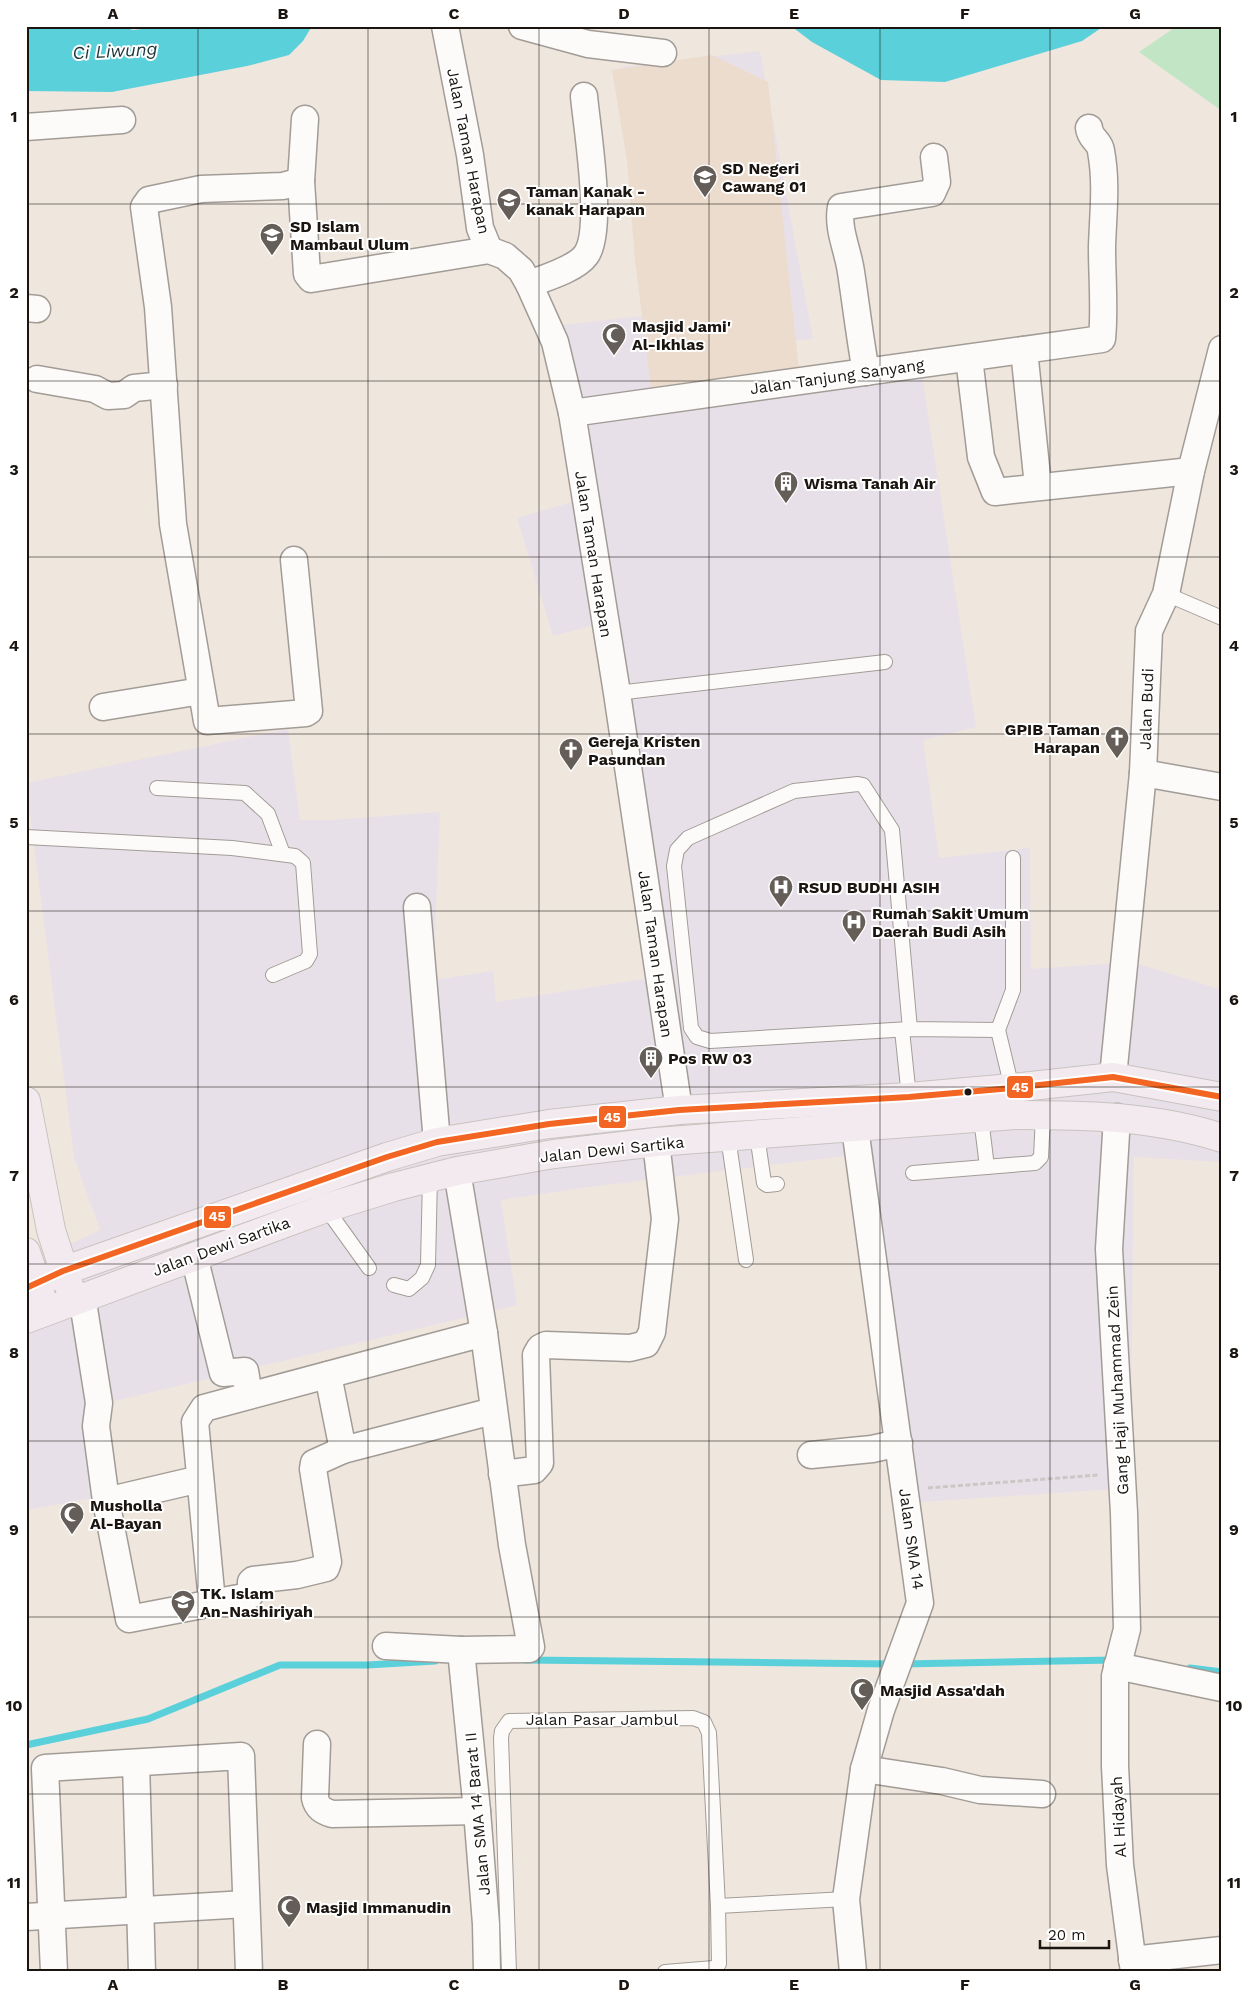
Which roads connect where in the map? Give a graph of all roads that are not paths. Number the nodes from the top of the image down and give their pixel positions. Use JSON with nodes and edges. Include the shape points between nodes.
{"nodes":[{"id":1,"x":445,"y":26,"type":"edge"},
{"id":2,"x":522,"y":26,"type":"edge"},
{"id":3,"x":663,"y":53,"type":"dead end"},
{"id":4,"x":584,"y":96,"type":"dead end"},
{"id":5,"x":305,"y":119,"type":"dead end"},
{"id":6,"x":122,"y":120,"type":"dead end"},
{"id":7,"x":26,"y":127,"type":"edge"},
{"id":8,"x":1089,"y":128,"type":"dead end"},
{"id":9,"x":934,"y":157,"type":"dead end"},
{"id":10,"x":301,"y":181,"type":"junction"},
{"id":11,"x":489,"y":250,"type":"junction"},
{"id":12,"x":529,"y":284,"type":"junction"},
{"id":13,"x":1222,"y":349,"type":"edge"},
{"id":14,"x":1024,"y":350,"type":"junction"},
{"id":15,"x":969,"y":358,"type":"junction"},
{"id":16,"x":866,"y":372,"type":"junction"},
{"id":17,"x":37,"y":379,"type":"dead end"},
{"id":18,"x":164,"y":385,"type":"junction"},
{"id":19,"x":572,"y":413,"type":"junction"},
{"id":20,"x":1191,"y":471,"type":"junction"},
{"id":21,"x":1038,"y":486,"type":"junction"},
{"id":22,"x":294,"y":560,"type":"dead end"},
{"id":23,"x":1166,"y":594,"type":"junction"},
{"id":24,"x":1222,"y":618,"type":"edge"},
{"id":25,"x":884,"y":662,"type":"dead end"},
{"id":26,"x":201,"y":691,"type":"junction"},
{"id":27,"x":617,"y":693,"type":"junction"},
{"id":28,"x":103,"y":707,"type":"dead end"},
{"id":29,"x":1143,"y":773,"type":"junction"},
{"id":30,"x":157,"y":788,"type":"dead end"},
{"id":31,"x":1222,"y":788,"type":"edge"},
{"id":32,"x":26,"y":837,"type":"edge"},
{"id":33,"x":283,"y":854,"type":"junction"},
{"id":34,"x":1013,"y":858,"type":"dead end"},
{"id":35,"x":417,"y":907,"type":"dead end"},
{"id":36,"x":273,"y":975,"type":"dead end"},
{"id":37,"x":906,"y":1030,"type":"junction"},
{"id":38,"x":998,"y":1030,"type":"junction"},
{"id":39,"x":1112,"y":1077,"type":"junction"},
{"id":40,"x":1012,"y":1088,"type":"junction"},
{"id":41,"x":909,"y":1097,"type":"junction"},
{"id":42,"x":1222,"y":1097,"type":"edge"},
{"id":43,"x":26,"y":1101,"type":"edge"},
{"id":44,"x":679,"y":1110,"type":"junction"},
{"id":45,"x":1043,"y":1115,"type":"junction"},
{"id":46,"x":1117,"y":1117,"type":"junction"},
{"id":47,"x":981,"y":1118,"type":"junction"},
{"id":48,"x":855,"y":1128,"type":"junction"},
{"id":49,"x":758,"y":1135,"type":"junction"},
{"id":50,"x":728,"y":1137,"type":"junction"},
{"id":51,"x":1222,"y":1138,"type":"edge"},
{"id":52,"x":437,"y":1142,"type":"junction"},
{"id":53,"x":656,"y":1142,"type":"junction"},
{"id":54,"x":987,"y":1167,"type":"junction"},
{"id":55,"x":457,"y":1171,"type":"junction"},
{"id":56,"x":913,"y":1173,"type":"dead end"},
{"id":57,"x":430,"y":1178,"type":"junction"},
{"id":58,"x":777,"y":1184,"type":"dead end"},
{"id":59,"x":326,"y":1208,"type":"junction"},
{"id":60,"x":26,"y":1252,"type":"edge"},
{"id":61,"x":194,"y":1256,"type":"junction"},
{"id":62,"x":746,"y":1260,"type":"dead end"},
{"id":63,"x":369,"y":1268,"type":"dead end"},
{"id":64,"x":63,"y":1271,"type":"junction"},
{"id":65,"x":31,"y":1286,"type":"edge"},
{"id":66,"x":394,"y":1286,"type":"dead end"},
{"id":67,"x":79,"y":1298,"type":"junction"},
{"id":68,"x":36,"y":1314,"type":"edge"},
{"id":69,"x":484,"y":1333,"type":"junction"},
{"id":70,"x":328,"y":1375,"type":"junction"},
{"id":71,"x":249,"y":1395,"type":"junction"},
{"id":72,"x":493,"y":1411,"type":"junction"},
{"id":73,"x":899,"y":1443,"type":"junction"},
{"id":74,"x":343,"y":1450,"type":"junction"},
{"id":75,"x":811,"y":1455,"type":"dead end"},
{"id":76,"x":502,"y":1474,"type":"junction"},
{"id":77,"x":200,"y":1479,"type":"junction"},
{"id":78,"x":106,"y":1501,"type":"junction"},
{"id":79,"x":212,"y":1602,"type":"junction"},
{"id":80,"x":386,"y":1646,"type":"dead end"},
{"id":81,"x":1120,"y":1655,"type":"junction"},
{"id":82,"x":461,"y":1657,"type":"junction"},
{"id":83,"x":1222,"y":1688,"type":"edge"},
{"id":84,"x":318,"y":1744,"type":"dead end"},
{"id":85,"x":136,"y":1762,"type":"junction"},
{"id":86,"x":864,"y":1769,"type":"junction"},
{"id":87,"x":1042,"y":1794,"type":"dead end"},
{"id":88,"x":477,"y":1811,"type":"junction"},
{"id":89,"x":846,"y":1899,"type":"junction"},
{"id":90,"x":246,"y":1904,"type":"junction"},
{"id":91,"x":718,"y":1906,"type":"junction"},
{"id":92,"x":140,"y":1910,"type":"junction"},
{"id":93,"x":52,"y":1915,"type":"junction"},
{"id":94,"x":26,"y":1917,"type":"edge"},
{"id":95,"x":1222,"y":1950,"type":"edge"},
{"id":96,"x":1133,"y":1966,"type":"edge"},
{"id":97,"x":54,"y":1972,"type":"edge"},
{"id":98,"x":142,"y":1972,"type":"edge"},
{"id":99,"x":249,"y":1972,"type":"edge"},
{"id":100,"x":487,"y":1972,"type":"edge"},
{"id":101,"x":509,"y":1972,"type":"edge"},
{"id":102,"x":665,"y":1972,"type":"edge"},
{"id":103,"x":853,"y":1972,"type":"edge"}],
"edges":[{"from":1,"to":11,"type":"street","name":"Jalan Taman Harapan","via":[[470,155],[480,228]]},
{"from":2,"to":3,"type":"street","via":[[588,44]]},
{"from":4,"to":12,"type":"street","via":[[594,193],[592,237],[586,255],[580,260]]},
{"from":5,"to":10,"type":"street"},
{"from":6,"to":7,"type":"street"},
{"from":8,"to":14,"type":"street","name":"Jalan Tanjung Sanyang","via":[[1092,139],[1101,148],[1106,198],[1102,340]]},
{"from":9,"to":16,"type":"street","via":[[937,182],[932,193],[841,207],[839,219],[851,272]]},
{"from":10,"to":11,"type":"street","via":[[307,274],[311,279]]},
{"from":10,"to":18,"type":"street","via":[[283,186],[201,189],[145,203]]},
{"from":11,"to":12,"type":"street","name":"Jalan Taman Harapan","via":[[505,256],[521,270]]},
{"from":12,"to":19,"type":"street","name":"Jalan Taman Harapan","via":[[556,342]]},
{"from":13,"to":20,"type":"street","name":"Jalan Budi"},
{"from":14,"to":15,"type":"street","name":"Jalan Tanjung Sanyang"},
{"from":14,"to":21,"type":"street"},
{"from":15,"to":16,"type":"street","name":"Jalan Tanjung Sanyang"},
{"from":15,"to":21,"type":"street","via":[[981,457],[995,492]]},
{"from":16,"to":19,"type":"street","name":"Jalan Tanjung Sanyang"},
{"from":17,"to":18,"type":"street","via":[[95,389],[108,396],[124,395],[134,388]]},
{"from":18,"to":26,"type":"street","via":[[173,524]]},
{"from":19,"to":27,"type":"street","name":"Jalan Taman Harapan"},
{"from":20,"to":21,"type":"street"},
{"from":20,"to":23,"type":"street","name":"Jalan Budi"},
{"from":22,"to":26,"type":"street","via":[[309,711],[210,722],[206,718]]},
{"from":23,"to":24,"type":"lane"},
{"from":23,"to":29,"type":"street","name":"Jalan Budi","via":[[1149,631]]},
{"from":25,"to":27,"type":"lane"},
{"from":26,"to":28,"type":"street"},
{"from":27,"to":44,"type":"street","name":"Jalan Taman Harapan"},
{"from":29,"to":31,"type":"street"},
{"from":29,"to":39,"type":"street","name":"Jalan Budi"},
{"from":30,"to":33,"type":"lane","via":[[245,793],[268,814]]},
{"from":32,"to":33,"type":"lane","via":[[232,848]]},
{"from":33,"to":36,"type":"lane","via":[[295,856],[303,863],[310,954],[306,961]]},
{"from":34,"to":38,"type":"lane","via":[[1013,990]]},
{"from":35,"to":52,"type":"street"},
{"from":37,"to":37,"type":"lane","via":[[710,1041],[697,1036],[691,1028],[674,866],[677,850],[688,838],[794,791],[863,786],[892,830]]},
{"from":37,"to":38,"type":"lane"},
{"from":37,"to":41,"type":"lane"},
{"from":38,"to":40,"type":"lane"},
{"from":39,"to":40,"type":"main road","name":"Jalan Dewi Sartika"},
{"from":39,"to":42,"type":"main road","name":"Jalan Dewi Sartika"},
{"from":40,"to":41,"type":"main road","name":"Jalan Dewi Sartika"},
{"from":41,"to":44,"type":"main road","name":"Jalan Dewi Sartika"},
{"from":43,"to":64,"type":"main road","via":[[51,1230]]},
{"from":44,"to":52,"type":"main road","name":"Jalan Dewi Sartika","via":[[549,1124]]},
{"from":45,"to":46,"type":"main road","name":"Jalan Dewi Sartika"},
{"from":45,"to":47,"type":"main road","name":"Jalan Dewi Sartika"},
{"from":45,"to":54,"type":"lane","via":[[1041,1157],[1035,1163]]},
{"from":46,"to":51,"type":"main road","name":"Jalan Dewi Sartika","via":[[1194,1129]]},
{"from":46,"to":81,"type":"street","name":"Gang Haji Muhammad Zein","via":[[1109,1249],[1121,1474]]},
{"from":47,"to":48,"type":"main road","name":"Jalan Dewi Sartika"},
{"from":47,"to":54,"type":"lane"},
{"from":48,"to":49,"type":"main road","name":"Jalan Dewi Sartika"},
{"from":48,"to":73,"type":"street","name":"Jalan SMA 14"},
{"from":49,"to":50,"type":"main road","name":"Jalan Dewi Sartika"},
{"from":49,"to":58,"type":"lane","via":[[764,1183],[766,1186]]},
{"from":50,"to":53,"type":"main road","name":"Jalan Dewi Sartika"},
{"from":50,"to":62,"type":"lane"},
{"from":52,"to":64,"type":"main road","name":"Jalan Dewi Sartika"},
{"from":53,"to":55,"type":"main road","name":"Jalan Dewi Sartika","via":[[554,1154]]},
{"from":53,"to":76,"type":"street","via":[[665,1219],[652,1332],[646,1344],[630,1348],[546,1345],[540,1348],[536,1355],[540,1463],[534,1470]]},
{"from":54,"to":56,"type":"lane"},
{"from":55,"to":57,"type":"main road","name":"Jalan Dewi Sartika"},
{"from":55,"to":69,"type":"street"},
{"from":57,"to":59,"type":"main road","name":"Jalan Dewi Sartika"},
{"from":57,"to":66,"type":"lane","via":[[428,1265],[422,1278],[409,1288]]},
{"from":59,"to":61,"type":"main road","name":"Jalan Dewi Sartika"},
{"from":59,"to":63,"type":"lane"},
{"from":60,"to":65,"type":"main road"},
{"from":61,"to":67,"type":"main road","name":"Jalan Dewi Sartika"},
{"from":61,"to":71,"type":"street","via":[[223,1373],[244,1371]]},
{"from":64,"to":65,"type":"main road","name":"Jalan Dewi Sartika"},
{"from":64,"to":67,"type":"main road"},
{"from":65,"to":68,"type":"main road"},
{"from":67,"to":68,"type":"main road","name":"Jalan Dewi Sartika"},
{"from":67,"to":78,"type":"street","via":[[99,1403],[96,1426]]},
{"from":69,"to":70,"type":"street"},
{"from":69,"to":72,"type":"street"},
{"from":70,"to":71,"type":"street"},
{"from":70,"to":74,"type":"street"},
{"from":71,"to":77,"type":"street","via":[[204,1408],[199,1415],[195,1422]]},
{"from":72,"to":74,"type":"street"},
{"from":72,"to":76,"type":"street"},
{"from":73,"to":75,"type":"street"},
{"from":73,"to":86,"type":"street","name":"Jalan SMA 14","via":[[920,1603],[881,1710]]},
{"from":74,"to":79,"type":"street","via":[[316,1461],[313,1466],[328,1562],[326,1568],[253,1580],[250,1596]]},
{"from":76,"to":82,"type":"street","via":[[532,1647]]},
{"from":77,"to":78,"type":"street"},
{"from":77,"to":79,"type":"street"},
{"from":78,"to":79,"type":"street","via":[[128,1618]]},
{"from":80,"to":82,"type":"street"},
{"from":81,"to":83,"type":"street"},
{"from":81,"to":96,"type":"street","name":"Al Hidayah","via":[[1115,1676],[1116,1776],[1120,1866]]},
{"from":82,"to":88,"type":"street","name":"Jalan SMA 14 Barat II"},
{"from":84,"to":88,"type":"street","via":[[316,1804],[322,1810],[332,1814]]},
{"from":85,"to":90,"type":"street","via":[[241,1756]]},
{"from":85,"to":92,"type":"street"},
{"from":85,"to":93,"type":"street","via":[[45,1768]]},
{"from":86,"to":87,"type":"street","via":[[980,1790]]},
{"from":86,"to":89,"type":"street","name":"Jalan SMA 14"},
{"from":88,"to":100,"type":"street","name":"Jalan SMA 14 Barat II"},
{"from":89,"to":91,"type":"lane"},
{"from":89,"to":103,"type":"street","name":"Jalan SMA 14"},
{"from":90,"to":92,"type":"street"},
{"from":90,"to":99,"type":"street"},
{"from":91,"to":101,"type":"lane","name":"Jalan Pasar Jambul","via":[[709,1733],[704,1722],[693,1718],[509,1721],[501,1738]]},
{"from":91,"to":102,"type":"lane","name":"Jalan Pasar Jambul","via":[[720,1964],[714,1968]]},
{"from":92,"to":93,"type":"street"},
{"from":92,"to":98,"type":"street"},
{"from":93,"to":94,"type":"street"},
{"from":93,"to":97,"type":"street"},
{"from":95,"to":96,"type":"street"}]}
